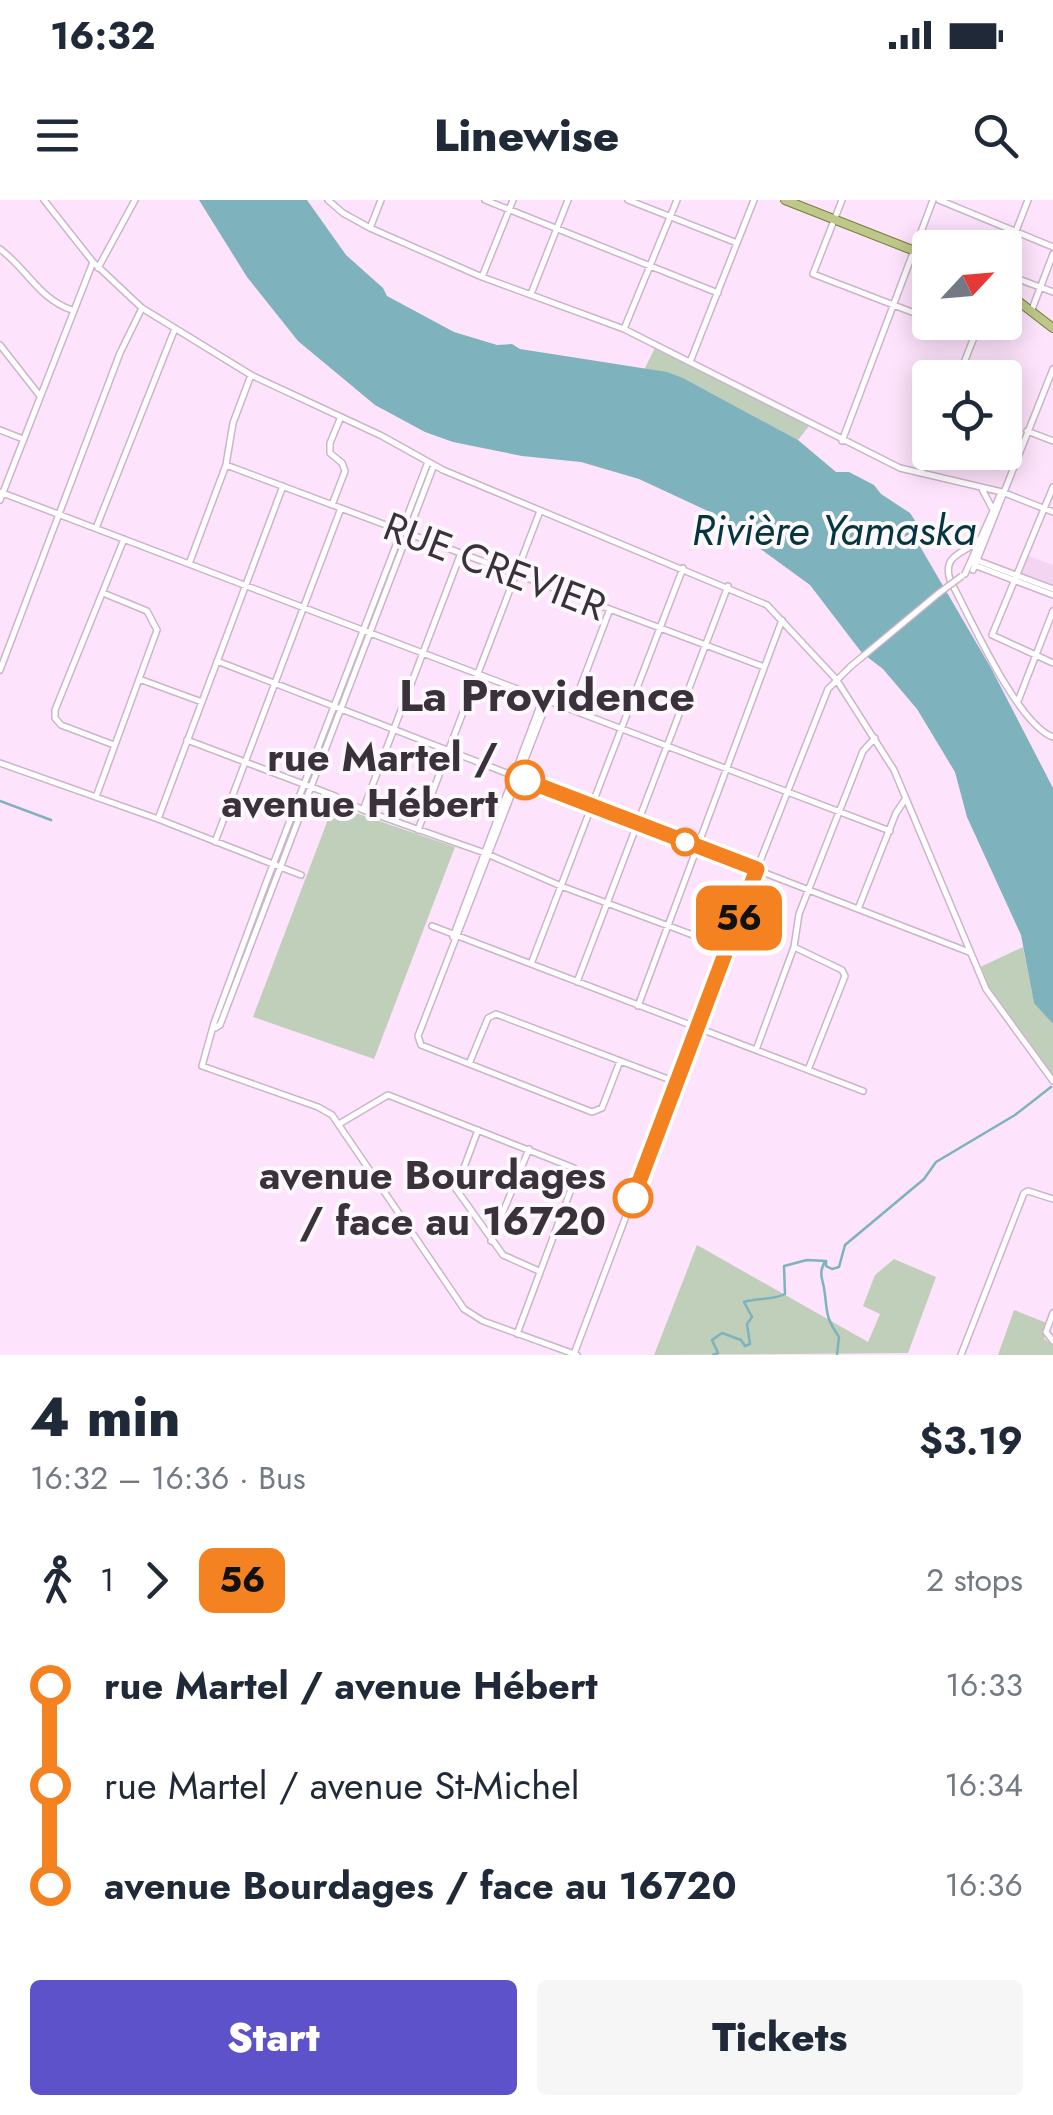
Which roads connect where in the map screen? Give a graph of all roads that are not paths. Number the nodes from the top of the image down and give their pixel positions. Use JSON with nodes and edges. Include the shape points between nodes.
{"nodes":[{"id":1,"x":44,"y":200,"type":"edge"},
{"id":2,"x":136,"y":200,"type":"edge"},
{"id":3,"x":328,"y":200,"type":"edge"},
{"id":4,"x":381,"y":200,"type":"edge"},
{"id":5,"x":485,"y":200,"type":"edge"},
{"id":6,"x":512,"y":200,"type":"edge"},
{"id":7,"x":568,"y":200,"type":"edge"},
{"id":8,"x":628,"y":200,"type":"edge"},
{"id":9,"x":676,"y":200,"type":"edge"},
{"id":10,"x":754,"y":200,"type":"edge"},
{"id":11,"x":784,"y":200,"type":"edge"},
{"id":12,"x":842,"y":200,"type":"edge"},
{"id":13,"x":936,"y":200,"type":"edge"},
{"id":14,"x":1028,"y":200,"type":"edge"},
{"id":15,"x":509,"y":209,"type":"junction"},
{"id":16,"x":670,"y":216,"type":"junction"},
{"id":17,"x":834,"y":220,"type":"junction"},
{"id":18,"x":370,"y":228,"type":"junction"},
{"id":19,"x":557,"y":228,"type":"junction"},
{"id":20,"x":924,"y":230,"type":"edge"},
{"id":21,"x":1011,"y":230,"type":"edge"},
{"id":22,"x":1017,"y":230,"type":"edge"},
{"id":23,"x":1022,"y":235,"type":"edge"},
{"id":24,"x":737,"y":243,"type":"junction"},
{"id":25,"x":0,"y":248,"type":"edge"},
{"id":26,"x":912,"y":251,"type":"edge"},
{"id":27,"x":1053,"y":251,"type":"edge"},
{"id":28,"x":912,"y":260,"type":"edge"},
{"id":29,"x":96,"y":264,"type":"junction"},
{"id":30,"x":650,"y":266,"type":"junction"},
{"id":31,"x":482,"y":277,"type":"junction"},
{"id":32,"x":1022,"y":280,"type":"edge"},
{"id":33,"x":1040,"y":287,"type":"junction"},
{"id":34,"x":1053,"y":292,"type":"edge"},
{"id":35,"x":718,"y":293,"type":"junction"},
{"id":36,"x":531,"y":294,"type":"junction"},
{"id":37,"x":1022,"y":305,"type":"edge"},
{"id":38,"x":895,"y":306,"type":"junction"},
{"id":39,"x":142,"y":308,"type":"junction"},
{"id":40,"x":73,"y":311,"type":"junction"},
{"id":41,"x":1030,"y":312,"type":"junction"},
{"id":42,"x":912,"y":313,"type":"edge"},
{"id":43,"x":1053,"y":328,"type":"edge"},
{"id":44,"x":624,"y":329,"type":"junction"},
{"id":45,"x":174,"y":331,"type":"junction"},
{"id":46,"x":0,"y":345,"type":"edge"},
{"id":47,"x":690,"y":362,"type":"junction"},
{"id":48,"x":1053,"y":369,"type":"edge"},
{"id":49,"x":251,"y":375,"type":"junction"},
{"id":50,"x":40,"y":396,"type":"junction"},
{"id":51,"x":341,"y":418,"type":"junction"},
{"id":52,"x":0,"y":430,"type":"edge"},
{"id":53,"x":1027,"y":432,"type":"junction"},
{"id":54,"x":24,"y":439,"type":"junction"},
{"id":55,"x":842,"y":441,"type":"junction"},
{"id":56,"x":1053,"y":441,"type":"edge"},
{"id":57,"x":431,"y":464,"type":"junction"},
{"id":58,"x":226,"y":465,"type":"junction"},
{"id":59,"x":921,"y":470,"type":"edge"},
{"id":60,"x":920,"y":473,"type":"junction"},
{"id":61,"x":283,"y":486,"type":"junction"},
{"id":62,"x":980,"y":486,"type":"junction"},
{"id":63,"x":1053,"y":488,"type":"edge"},
{"id":64,"x":1002,"y":492,"type":"junction"},
{"id":65,"x":1,"y":495,"type":"edge"},
{"id":66,"x":332,"y":505,"type":"junction"},
{"id":67,"x":341,"y":508,"type":"junction"},
{"id":68,"x":992,"y":508,"type":"junction"},
{"id":69,"x":1044,"y":508,"type":"junction"},
{"id":70,"x":540,"y":510,"type":"junction"},
{"id":71,"x":1053,"y":512,"type":"edge"},
{"id":72,"x":59,"y":514,"type":"junction"},
{"id":73,"x":96,"y":528,"type":"junction"},
{"id":74,"x":404,"y":532,"type":"junction"},
{"id":75,"x":124,"y":539,"type":"junction"},
{"id":76,"x":979,"y":540,"type":"junction"},
{"id":77,"x":461,"y":554,"type":"junction"},
{"id":78,"x":189,"y":564,"type":"junction"},
{"id":79,"x":975,"y":565,"type":"junction"},
{"id":80,"x":682,"y":568,"type":"junction"},
{"id":81,"x":515,"y":574,"type":"junction"},
{"id":82,"x":1015,"y":577,"type":"junction"},
{"id":83,"x":245,"y":585,"type":"junction"},
{"id":84,"x":728,"y":586,"type":"junction"},
{"id":85,"x":1051,"y":592,"type":"edge"},
{"id":86,"x":103,"y":594,"type":"junction"},
{"id":87,"x":304,"y":607,"type":"junction"},
{"id":88,"x":610,"y":610,"type":"junction"},
{"id":89,"x":1053,"y":611,"type":"edge"},
{"id":90,"x":783,"y":619,"type":"junction"},
{"id":91,"x":660,"y":628,"type":"junction"},
{"id":92,"x":366,"y":631,"type":"junction"},
{"id":93,"x":706,"y":646,"type":"junction"},
{"id":94,"x":424,"y":653,"type":"junction"},
{"id":95,"x":1035,"y":656,"type":"junction"},
{"id":96,"x":217,"y":661,"type":"junction"},
{"id":97,"x":1053,"y":663,"type":"edge"},
{"id":98,"x":764,"y":667,"type":"junction"},
{"id":99,"x":0,"y":670,"type":"edge"},
{"id":100,"x":478,"y":673,"type":"junction"},
{"id":101,"x":139,"y":679,"type":"junction"},
{"id":102,"x":836,"y":680,"type":"junction"},
{"id":103,"x":275,"y":684,"type":"junction"},
{"id":104,"x":546,"y":699,"type":"junction"},
{"id":105,"x":1018,"y":701,"type":"junction"},
{"id":106,"x":202,"y":702,"type":"junction"},
{"id":107,"x":337,"y":707,"type":"junction"},
{"id":108,"x":572,"y":709,"type":"junction"},
{"id":109,"x":622,"y":728,"type":"junction"},
{"id":110,"x":394,"y":730,"type":"junction"},
{"id":111,"x":1053,"y":737,"type":"edge"},
{"id":112,"x":875,"y":738,"type":"junction"},
{"id":113,"x":187,"y":740,"type":"junction"},
{"id":114,"x":114,"y":745,"type":"junction"},
{"id":115,"x":669,"y":746,"type":"junction"},
{"id":116,"x":449,"y":750,"type":"junction"},
{"id":117,"x":0,"y":762,"type":"edge"},
{"id":118,"x":246,"y":762,"type":"junction"},
{"id":119,"x":725,"y":770,"type":"junction"},
{"id":120,"x":516,"y":776,"type":"junction"},
{"id":121,"x":307,"y":786,"type":"junction"},
{"id":122,"x":787,"y":793,"type":"junction"},
{"id":123,"x":96,"y":797,"type":"junction"},
{"id":124,"x":906,"y":798,"type":"junction"},
{"id":125,"x":592,"y":806,"type":"junction"},
{"id":126,"x":363,"y":810,"type":"junction"},
{"id":127,"x":840,"y":814,"type":"junction"},
{"id":128,"x":158,"y":818,"type":"junction"},
{"id":129,"x":639,"y":824,"type":"junction"},
{"id":130,"x":418,"y":830,"type":"junction"},
{"id":131,"x":890,"y":832,"type":"junction"},
{"id":132,"x":215,"y":842,"type":"junction"},
{"id":133,"x":697,"y":846,"type":"junction"},
{"id":134,"x":487,"y":854,"type":"junction"},
{"id":135,"x":278,"y":864,"type":"junction"},
{"id":136,"x":757,"y":869,"type":"junction"},
{"id":137,"x":301,"y":876,"type":"dead end"},
{"id":138,"x":561,"y":886,"type":"junction"},
{"id":139,"x":808,"y":889,"type":"junction"},
{"id":140,"x":608,"y":904,"type":"junction"},
{"id":141,"x":858,"y":908,"type":"junction"},
{"id":142,"x":432,"y":926,"type":"dead end"},
{"id":143,"x":668,"y":926,"type":"junction"},
{"id":144,"x":456,"y":935,"type":"junction"},
{"id":145,"x":794,"y":947,"type":"junction"},
{"id":146,"x":728,"y":948,"type":"junction"},
{"id":147,"x":969,"y":952,"type":"junction"},
{"id":148,"x":531,"y":964,"type":"junction"},
{"id":149,"x":577,"y":982,"type":"junction"},
{"id":150,"x":638,"y":1006,"type":"junction"},
{"id":151,"x":698,"y":1029,"type":"junction"},
{"id":152,"x":756,"y":1051,"type":"junction"},
{"id":153,"x":620,"y":1061,"type":"junction"},
{"id":154,"x":469,"y":1064,"type":"junction"},
{"id":155,"x":808,"y":1070,"type":"junction"},
{"id":156,"x":1053,"y":1081,"type":"edge"},
{"id":157,"x":677,"y":1082,"type":"junction"},
{"id":158,"x":863,"y":1092,"type":"dead end"},
{"id":159,"x":339,"y":1124,"type":"junction"},
{"id":160,"x":478,"y":1130,"type":"junction"},
{"id":161,"x":529,"y":1149,"type":"junction"},
{"id":162,"x":1053,"y":1200,"type":"edge"},
{"id":163,"x":492,"y":1241,"type":"junction"},
{"id":164,"x":539,"y":1271,"type":"junction"},
{"id":165,"x":1053,"y":1313,"type":"edge"},
{"id":166,"x":517,"y":1334,"type":"junction"},
{"id":167,"x":1053,"y":1341,"type":"edge"},
{"id":168,"x":576,"y":1354,"type":"edge"},
{"id":169,"x":961,"y":1355,"type":"edge"}],
"edges":[{"from":1,"to":29,"type":"street"},
{"from":2,"to":29,"type":"street"},
{"from":3,"to":18,"type":"street"},
{"from":4,"to":18,"type":"street"},
{"from":5,"to":15,"type":"street"},
{"from":6,"to":15,"type":"street"},
{"from":7,"to":19,"type":"street"},
{"from":8,"to":16,"type":"street"},
{"from":9,"to":16,"type":"street"},
{"from":10,"to":24,"type":"street"},
{"from":11,"to":17,"type":"main road"},
{"from":12,"to":17,"type":"street"},
{"from":13,"to":20,"type":"street"},
{"from":13,"to":21,"type":"street"},
{"from":14,"to":22,"type":"street"},
{"from":15,"to":19,"type":"street"},
{"from":15,"to":31,"type":"street"},
{"from":16,"to":24,"type":"street"},
{"from":16,"to":30,"type":"street"},
{"from":17,"to":26,"type":"main road"},
{"from":17,"to":38,"type":"street","via":[[813,274]]},
{"from":18,"to":31,"type":"street"},
{"from":19,"to":30,"type":"street"},
{"from":19,"to":36,"type":"street"},
{"from":23,"to":27,"type":"street"},
{"from":24,"to":35,"type":"street"},
{"from":25,"to":40,"type":"street","via":[[51,302]]},
{"from":27,"to":33,"type":"street"},
{"from":28,"to":38,"type":"street"},
{"from":29,"to":39,"type":"street"},
{"from":29,"to":40,"type":"street"},
{"from":30,"to":35,"type":"street"},
{"from":30,"to":44,"type":"street"},
{"from":31,"to":36,"type":"street"},
{"from":32,"to":33,"type":"street"},
{"from":33,"to":34,"type":"street"},
{"from":33,"to":41,"type":"street"},
{"from":35,"to":47,"type":"street"},
{"from":36,"to":44,"type":"street"},
{"from":37,"to":41,"type":"main road"},
{"from":38,"to":42,"type":"street"},
{"from":38,"to":55,"type":"street"},
{"from":39,"to":45,"type":"street"},
{"from":39,"to":72,"type":"street"},
{"from":40,"to":50,"type":"street"},
{"from":41,"to":43,"type":"main road"},
{"from":44,"to":47,"type":"street"},
{"from":45,"to":49,"type":"street"},
{"from":45,"to":73,"type":"street"},
{"from":46,"to":50,"type":"street"},
{"from":47,"to":55,"type":"street"},
{"from":48,"to":53,"type":"street"},
{"from":49,"to":51,"type":"street"},
{"from":49,"to":58,"type":"street","via":[[232,423]]},
{"from":50,"to":54,"type":"street"},
{"from":51,"to":57,"type":"street"},
{"from":51,"to":66,"type":"street","via":[[330,453],[345,471]]},
{"from":52,"to":54,"type":"street"},
{"from":53,"to":56,"type":"street"},
{"from":53,"to":64,"type":"street"},
{"from":54,"to":65,"type":"street"},
{"from":55,"to":60,"type":"street"},
{"from":57,"to":70,"type":"street"},
{"from":57,"to":74,"type":"street"},
{"from":58,"to":61,"type":"street","name":"RUE CREVIER"},
{"from":58,"to":78,"type":"street"},
{"from":59,"to":60,"type":"street"},
{"from":60,"to":62,"type":"street"},
{"from":61,"to":66,"type":"street","name":"RUE CREVIER"},
{"from":61,"to":83,"type":"street"},
{"from":62,"to":64,"type":"street"},
{"from":62,"to":68,"type":"street"},
{"from":63,"to":69,"type":"street"},
{"from":64,"to":68,"type":"street"},
{"from":64,"to":69,"type":"street"},
{"from":64,"to":79,"type":"street"},
{"from":65,"to":72,"type":"street"},
{"from":66,"to":67,"type":"street","name":"RUE CREVIER"},
{"from":67,"to":74,"type":"street","name":"RUE CREVIER"},
{"from":67,"to":87,"type":"street"},
{"from":68,"to":76,"type":"street"},
{"from":69,"to":71,"type":"street"},
{"from":69,"to":82,"type":"street"},
{"from":70,"to":80,"type":"street"},
{"from":70,"to":81,"type":"street"},
{"from":72,"to":73,"type":"street"},
{"from":72,"to":99,"type":"street"},
{"from":73,"to":75,"type":"street"},
{"from":74,"to":77,"type":"street","name":"RUE CREVIER"},
{"from":74,"to":92,"type":"street"},
{"from":75,"to":78,"type":"street"},
{"from":75,"to":86,"type":"street"},
{"from":76,"to":79,"type":"street"},
{"from":76,"to":105,"type":"street","via":[[956,552],[947,570]]},
{"from":77,"to":81,"type":"street","name":"RUE CREVIER"},
{"from":77,"to":94,"type":"street"},
{"from":78,"to":83,"type":"street"},
{"from":79,"to":82,"type":"street"},
{"from":79,"to":102,"type":"street","bridge":true},
{"from":80,"to":84,"type":"street"},
{"from":80,"to":91,"type":"street"},
{"from":81,"to":88,"type":"street","name":"RUE CREVIER"},
{"from":81,"to":100,"type":"street"},
{"from":82,"to":85,"type":"street"},
{"from":82,"to":95,"type":"street","via":[[992,635]]},
{"from":83,"to":87,"type":"street"},
{"from":83,"to":96,"type":"street"},
{"from":84,"to":90,"type":"street"},
{"from":84,"to":93,"type":"street"},
{"from":86,"to":101,"type":"street","via":[[147,611],[156,624]]},
{"from":86,"to":114,"type":"street","via":[[55,718]]},
{"from":87,"to":92,"type":"street"},
{"from":87,"to":103,"type":"street"},
{"from":88,"to":91,"type":"street","name":"RUE CREVIER"},
{"from":88,"to":108,"type":"street"},
{"from":89,"to":95,"type":"street"},
{"from":90,"to":98,"type":"street"},
{"from":90,"to":102,"type":"street"},
{"from":91,"to":93,"type":"street","name":"RUE CREVIER"},
{"from":91,"to":109,"type":"street"},
{"from":92,"to":94,"type":"street"},
{"from":92,"to":107,"type":"street"},
{"from":93,"to":98,"type":"street","name":"RUE CREVIER"},
{"from":93,"to":115,"type":"street"},
{"from":94,"to":100,"type":"street"},
{"from":94,"to":110,"type":"street"},
{"from":95,"to":97,"type":"street"},
{"from":95,"to":105,"type":"street"},
{"from":96,"to":103,"type":"street"},
{"from":96,"to":106,"type":"street"},
{"from":98,"to":119,"type":"street"},
{"from":100,"to":104,"type":"street"},
{"from":100,"to":116,"type":"street"},
{"from":101,"to":106,"type":"street"},
{"from":101,"to":114,"type":"street"},
{"from":102,"to":112,"type":"street"},
{"from":102,"to":122,"type":"street"},
{"from":103,"to":107,"type":"street"},
{"from":103,"to":118,"type":"street"},
{"from":104,"to":108,"type":"street"},
{"from":104,"to":120,"type":"street"},
{"from":105,"to":111,"type":"street","via":[[1033,725]]},
{"from":106,"to":113,"type":"street"},
{"from":107,"to":110,"type":"street"},
{"from":107,"to":121,"type":"street"},
{"from":108,"to":109,"type":"street"},
{"from":109,"to":115,"type":"street"},
{"from":109,"to":125,"type":"street"},
{"from":110,"to":116,"type":"street"},
{"from":110,"to":126,"type":"street"},
{"from":112,"to":124,"type":"street"},
{"from":112,"to":127,"type":"street","via":[[863,751]]},
{"from":113,"to":118,"type":"street"},
{"from":113,"to":128,"type":"street"},
{"from":114,"to":123,"type":"street"},
{"from":115,"to":119,"type":"street"},
{"from":115,"to":129,"type":"street"},
{"from":116,"to":120,"type":"street"},
{"from":116,"to":130,"type":"street"},
{"from":117,"to":123,"type":"street"},
{"from":118,"to":121,"type":"street"},
{"from":118,"to":132,"type":"street"},
{"from":119,"to":122,"type":"street"},
{"from":119,"to":133,"type":"street"},
{"from":120,"to":125,"type":"street"},
{"from":120,"to":134,"type":"street"},
{"from":121,"to":126,"type":"street"},
{"from":121,"to":135,"type":"street"},
{"from":122,"to":127,"type":"street"},
{"from":122,"to":136,"type":"street"},
{"from":123,"to":128,"type":"street"},
{"from":124,"to":131,"type":"street"},
{"from":124,"to":147,"type":"street"},
{"from":125,"to":129,"type":"street"},
{"from":125,"to":138,"type":"street"},
{"from":126,"to":130,"type":"street"},
{"from":127,"to":131,"type":"street"},
{"from":127,"to":139,"type":"street"},
{"from":128,"to":132,"type":"street"},
{"from":129,"to":133,"type":"street"},
{"from":129,"to":140,"type":"street"},
{"from":130,"to":134,"type":"street"},
{"from":131,"to":141,"type":"street"},
{"from":132,"to":135,"type":"street"},
{"from":133,"to":136,"type":"street"},
{"from":133,"to":143,"type":"street"},
{"from":134,"to":138,"type":"street"},
{"from":134,"to":144,"type":"street"},
{"from":135,"to":137,"type":"street"},
{"from":135,"to":159,"type":"street","via":[[202,1066],[318,1106]]},
{"from":136,"to":139,"type":"street"},
{"from":136,"to":146,"type":"street"},
{"from":138,"to":140,"type":"street"},
{"from":138,"to":148,"type":"street"},
{"from":139,"to":141,"type":"street"},
{"from":139,"to":145,"type":"street"},
{"from":140,"to":143,"type":"street"},
{"from":140,"to":149,"type":"street"},
{"from":141,"to":147,"type":"street"},
{"from":142,"to":144,"type":"street"},
{"from":143,"to":146,"type":"street"},
{"from":143,"to":150,"type":"street"},
{"from":144,"to":148,"type":"street"},
{"from":144,"to":154,"type":"street","via":[[418,1036],[421,1045]]},
{"from":145,"to":152,"type":"street"},
{"from":145,"to":155,"type":"street","via":[[845,976]]},
{"from":146,"to":151,"type":"street"},
{"from":147,"to":156,"type":"street","via":[[1000,1012]]},
{"from":148,"to":149,"type":"street"},
{"from":149,"to":150,"type":"street"},
{"from":150,"to":151,"type":"street"},
{"from":151,"to":152,"type":"street"},
{"from":151,"to":157,"type":"street"},
{"from":152,"to":155,"type":"street"},
{"from":153,"to":154,"type":"street","via":[[492,1014]]},
{"from":153,"to":154,"type":"street","via":[[602,1108],[592,1112]]},
{"from":153,"to":157,"type":"street"},
{"from":155,"to":158,"type":"street"},
{"from":157,"to":168,"type":"street"},
{"from":159,"to":160,"type":"street","via":[[388,1094]]},
{"from":159,"to":166,"type":"street","via":[[464,1309]]},
{"from":160,"to":161,"type":"street"},
{"from":160,"to":163,"type":"street","via":[[456,1189]]},
{"from":161,"to":163,"type":"street"},
{"from":161,"to":164,"type":"street","via":[[576,1173]]},
{"from":162,"to":169,"type":"street","via":[[1024,1193]]},
{"from":163,"to":164,"type":"street","via":[[503,1256]]},
{"from":164,"to":166,"type":"street"},
{"from":165,"to":167,"type":"street","via":[[1046,1332]]},
{"from":166,"to":168,"type":"street"}]}
